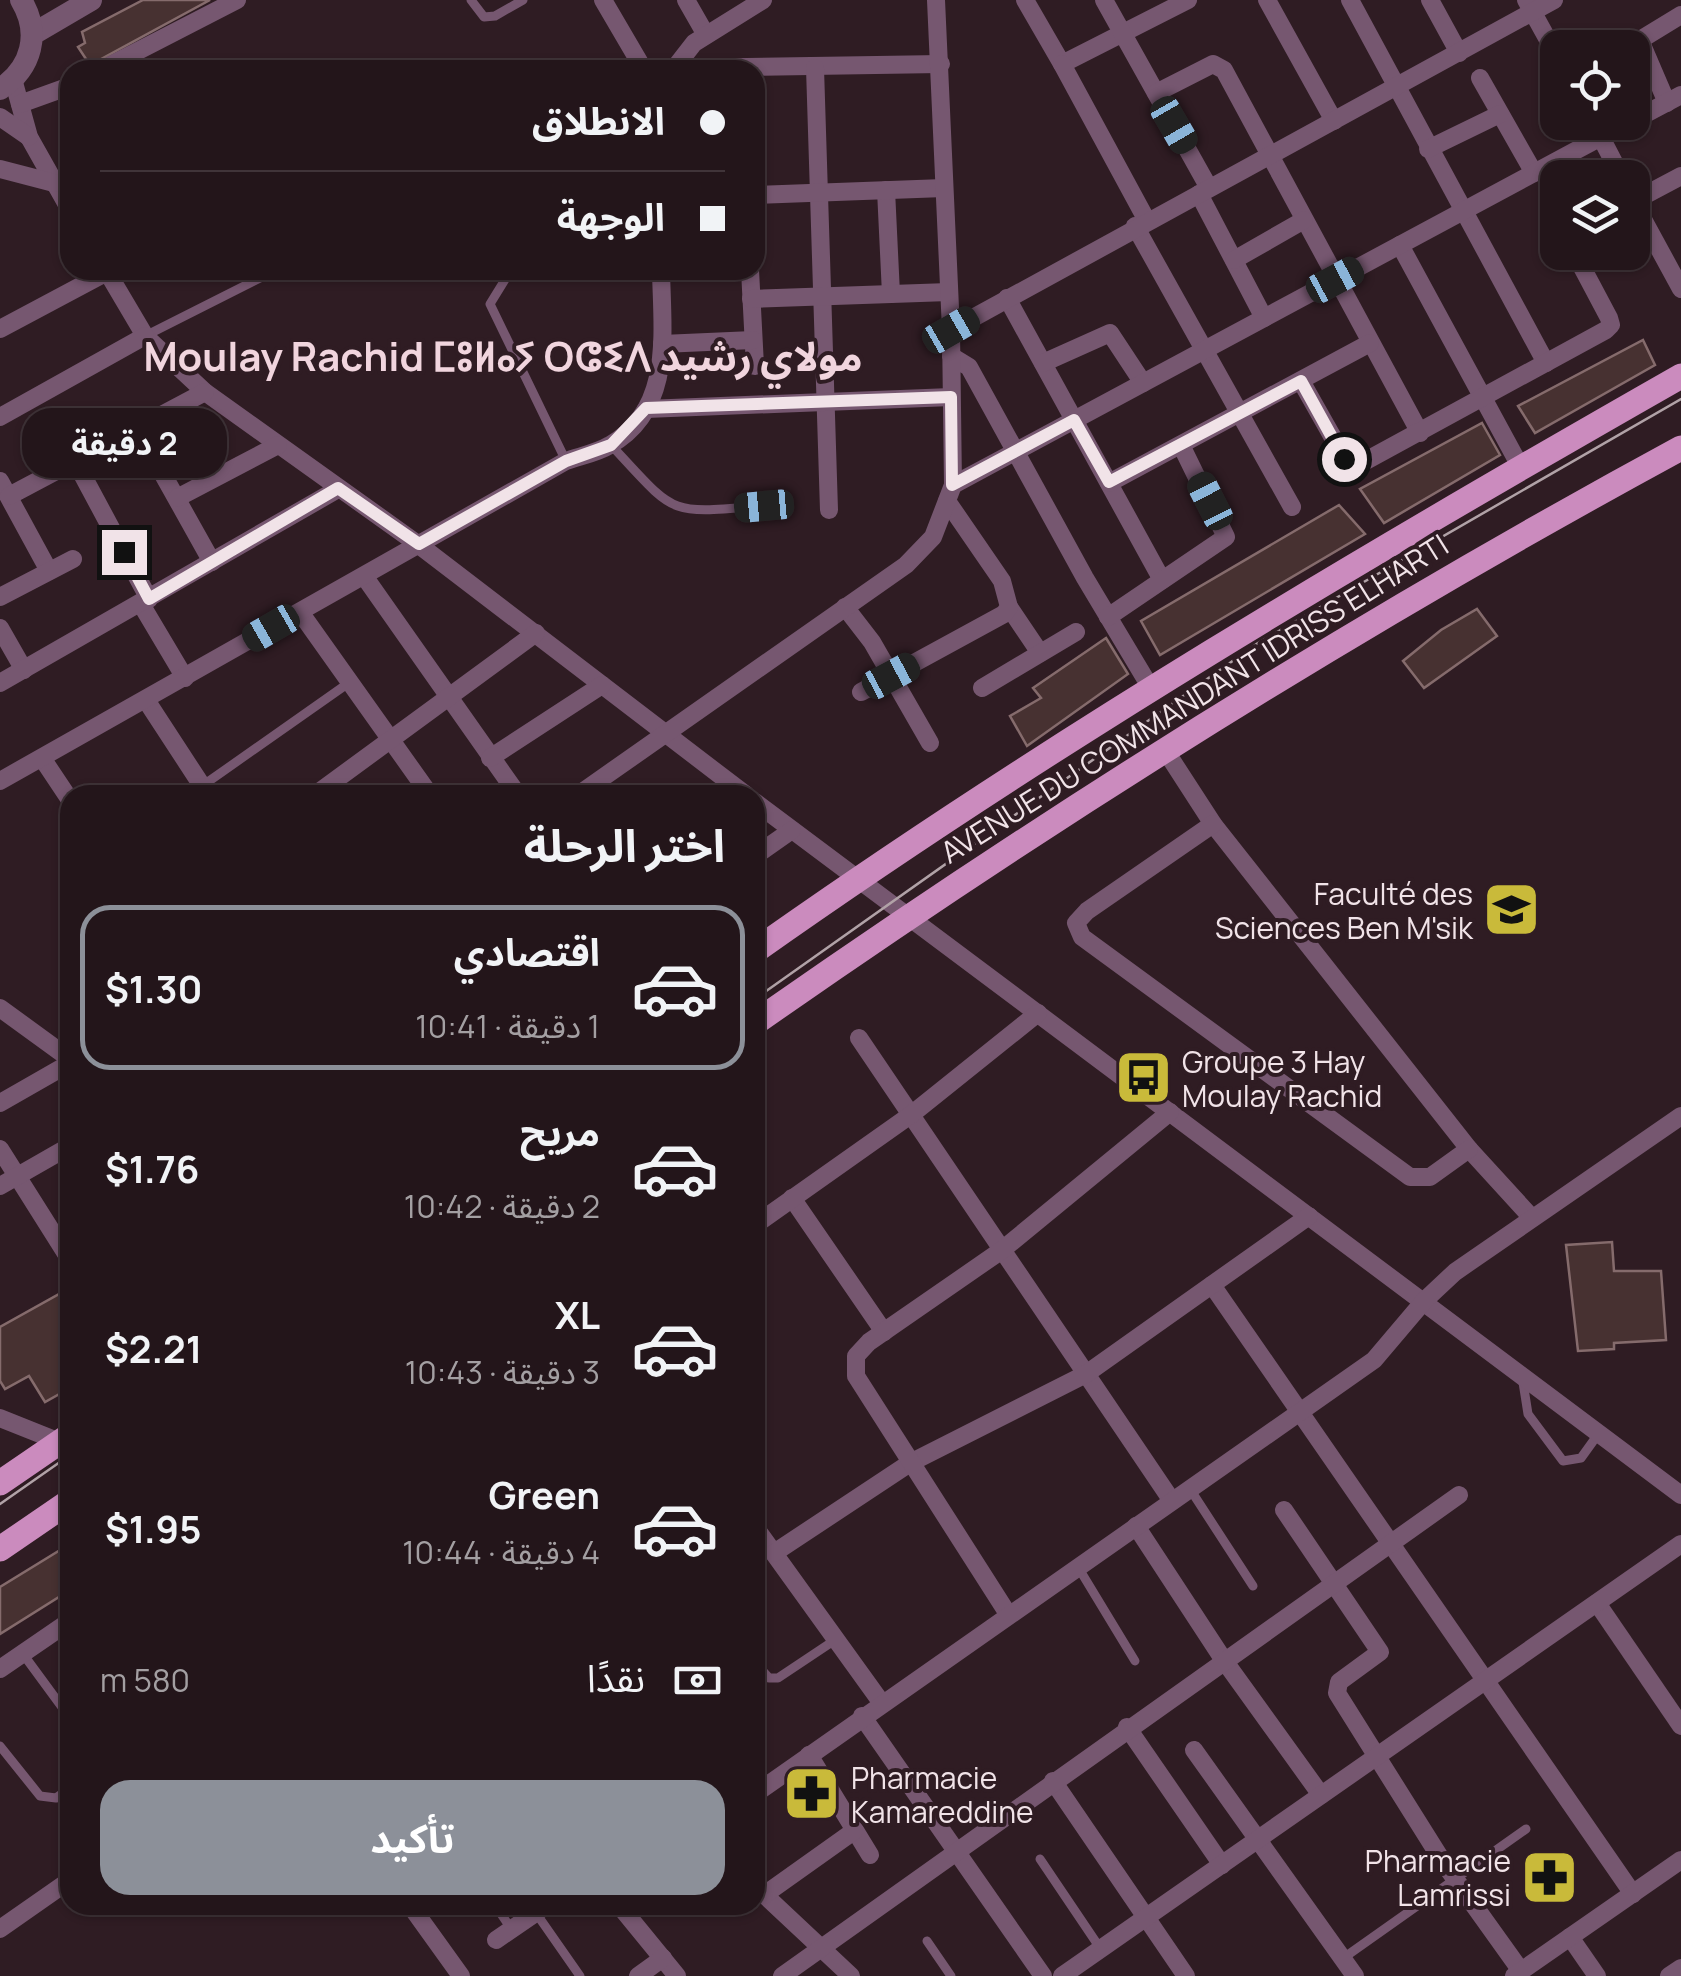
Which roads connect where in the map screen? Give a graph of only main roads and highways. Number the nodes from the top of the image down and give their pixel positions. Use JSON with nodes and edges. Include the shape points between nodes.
{"nodes":[{"id":1,"x":1681,"y":376,"type":"edge"},
{"id":2,"x":1681,"y":448,"type":"edge"},
{"id":3,"x":765,"y":943,"type":"edge"},
{"id":4,"x":765,"y":1016,"type":"edge"},
{"id":5,"x":60,"y":1445,"type":"edge"},
{"id":6,"x":0,"y":1483,"type":"edge"},
{"id":7,"x":60,"y":1507,"type":"edge"},
{"id":8,"x":0,"y":1549,"type":"edge"}],
"edges":[{"from":1,"to":3,"type":"main road","name":"AVENUE DU COMMANDANT IDRISS ELHARTI","via":[[1370,553]]},
{"from":2,"to":4,"type":"main road","name":"AVENUE DU COMMANDANT IDRISS ELHARTI","via":[[1478,558],[908,916]]},
{"from":5,"to":6,"type":"main road"},
{"from":7,"to":8,"type":"main road"}]}
